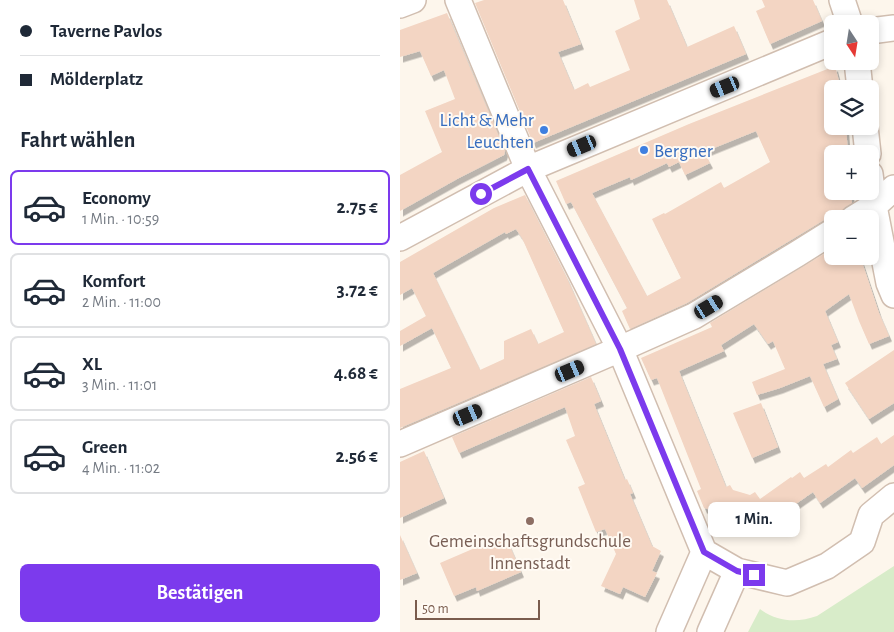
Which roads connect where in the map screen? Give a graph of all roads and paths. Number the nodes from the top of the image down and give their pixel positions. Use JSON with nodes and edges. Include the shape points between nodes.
{"nodes":[{"id":1,"x":413,"y":0,"type":"edge"},
{"id":2,"x":458,"y":0,"type":"edge"},
{"id":3,"x":842,"y":0,"type":"edge"},
{"id":4,"x":400,"y":5,"type":"edge"},
{"id":5,"x":847,"y":15,"type":"edge"},
{"id":6,"x":894,"y":28,"type":"edge"},
{"id":7,"x":879,"y":30,"type":"edge"},
{"id":8,"x":824,"y":45,"type":"edge"},
{"id":9,"x":528,"y":169,"type":"junction"},
{"id":10,"x":894,"y":188,"type":"edge"},
{"id":11,"x":873,"y":200,"type":"edge"},
{"id":12,"x":874,"y":206,"type":"junction"},
{"id":13,"x":868,"y":210,"type":"edge"},
{"id":14,"x":824,"y":237,"type":"edge"},
{"id":15,"x":400,"y":238,"type":"edge"},
{"id":16,"x":894,"y":295,"type":"edge"},
{"id":17,"x":620,"y":349,"type":"junction"},
{"id":18,"x":400,"y":444,"type":"edge"},
{"id":19,"x":894,"y":496,"type":"edge"},
{"id":20,"x":704,"y":552,"type":"junction"},
{"id":21,"x":737,"y":571,"type":"junction"},
{"id":22,"x":669,"y":632,"type":"edge"},
{"id":23,"x":710,"y":632,"type":"edge"}],
"edges":[{"from":1,"to":4,"type":"street"},
{"from":2,"to":9,"type":"street"},
{"from":3,"to":5,"type":"street"},
{"from":6,"to":7,"type":"street"},
{"from":8,"to":9,"type":"street"},
{"from":9,"to":15,"type":"street"},
{"from":9,"to":17,"type":"street"},
{"from":10,"to":12,"type":"street"},
{"from":11,"to":12,"type":"street"},
{"from":12,"to":13,"type":"street"},
{"from":12,"to":16,"type":"street"},
{"from":14,"to":17,"type":"street","via":[[694,316]]},
{"from":17,"to":18,"type":"street"},
{"from":17,"to":20,"type":"street"},
{"from":19,"to":21,"type":"street","via":[[871,515],[862,542],[827,566],[786,583]]},
{"from":20,"to":21,"type":"street"},
{"from":20,"to":22,"type":"street"},
{"from":21,"to":23,"type":"street"}]}
